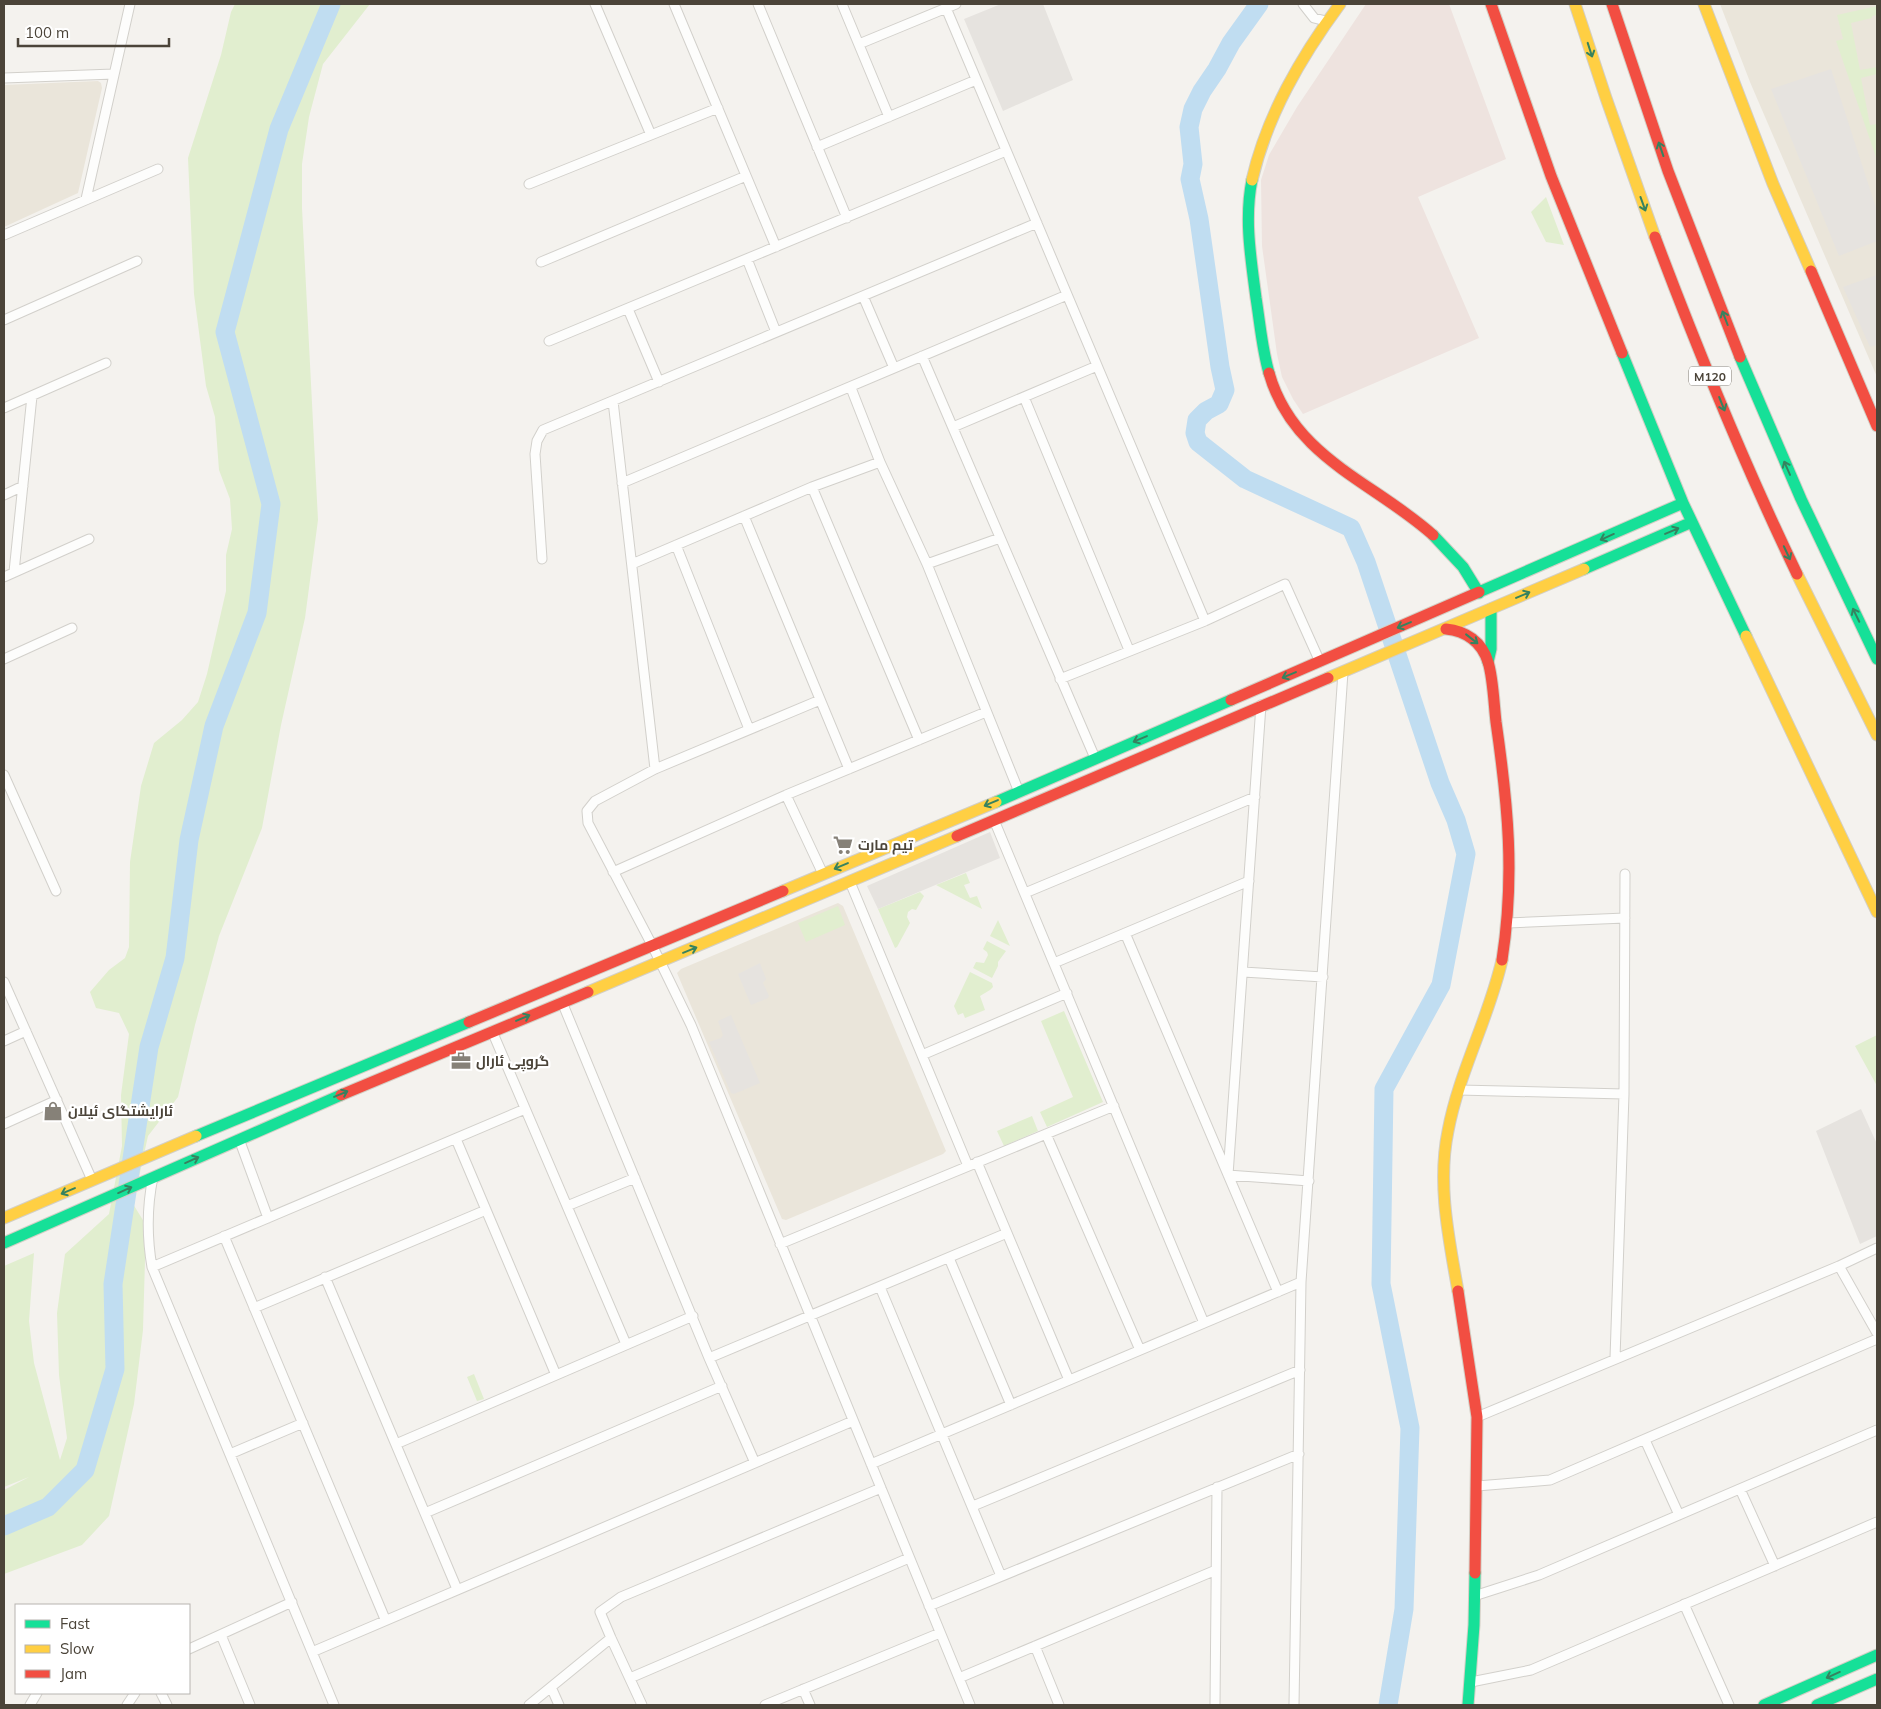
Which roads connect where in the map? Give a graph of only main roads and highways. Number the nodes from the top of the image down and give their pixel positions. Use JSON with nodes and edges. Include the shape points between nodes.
{"nodes":[{"id":1,"x":1340,"y":4,"type":"edge"},
{"id":2,"x":1491,"y":4,"type":"edge"},
{"id":3,"x":1575,"y":4,"type":"edge"},
{"id":4,"x":1612,"y":4,"type":"edge"},
{"id":5,"x":1704,"y":4,"type":"edge"},
{"id":6,"x":1877,"y":426,"type":"edge"},
{"id":7,"x":1683,"y":503,"type":"junction"},
{"id":8,"x":1692,"y":522,"type":"junction"},
{"id":9,"x":1479,"y":593,"type":"junction"},
{"id":10,"x":1491,"y":609,"type":"junction"},
{"id":11,"x":1446,"y":629,"type":"junction"},
{"id":12,"x":1344,"y":652,"type":"junction"},
{"id":13,"x":1877,"y":659,"type":"edge"},
{"id":14,"x":1488,"y":662,"type":"junction"},
{"id":15,"x":1343,"y":672,"type":"junction"},
{"id":16,"x":1877,"y":735,"type":"edge"},
{"id":17,"x":1877,"y":912,"type":"edge"},
{"id":18,"x":4,"y":1218,"type":"edge"},
{"id":19,"x":4,"y":1243,"type":"edge"},
{"id":20,"x":1877,"y":1655,"type":"edge"},
{"id":21,"x":1877,"y":1679,"type":"edge"},
{"id":22,"x":1468,"y":1705,"type":"edge"},
{"id":23,"x":1764,"y":1705,"type":"edge"},
{"id":24,"x":1817,"y":1705,"type":"edge"}],
"edges":[{"from":1,"to":9,"type":"main road","via":[[1291,78],[1262,144],[1250,191],[1249,240],[1265,364],[1278,400],[1300,432],[1340,467],[1417,519],[1458,559]]},
{"from":2,"to":7,"type":"main road","via":[[1551,176]]},
{"from":3,"to":16,"type":"main road","number":"M120","one_way":true,"via":[[1632,175],[1728,419],[1803,587]]},
{"from":13,"to":4,"type":"main road","number":"M120","one_way":true,"via":[[1825,552],[1731,334],[1663,158]]},
{"from":5,"to":6,"type":"main road","via":[[1774,184]]},
{"from":7,"to":8,"type":"main road"},
{"from":7,"to":9,"type":"main road","one_way":true},
{"from":10,"to":8,"type":"main road","one_way":true},
{"from":8,"to":17,"type":"main road"},
{"from":9,"to":12,"type":"main road","one_way":true},
{"from":10,"to":11,"type":"main road"},
{"from":10,"to":14,"type":"main road","via":[[1492,652]]},
{"from":11,"to":14,"type":"main road","one_way":true,"via":[[1472,638]]},
{"from":11,"to":15,"type":"main road"},
{"from":12,"to":15,"type":"main road"},
{"from":12,"to":18,"type":"main road","one_way":true,"via":[[1019,792]]},
{"from":14,"to":22,"type":"main road","via":[[1511,843],[1508,922],[1491,1000],[1459,1090],[1444,1156],[1447,1224],[1477,1417],[1474,1596]]},
{"from":19,"to":15,"type":"main road","one_way":true,"via":[[492,1031]]},
{"from":20,"to":23,"type":"main road","one_way":true},
{"from":21,"to":24,"type":"main road"}]}
